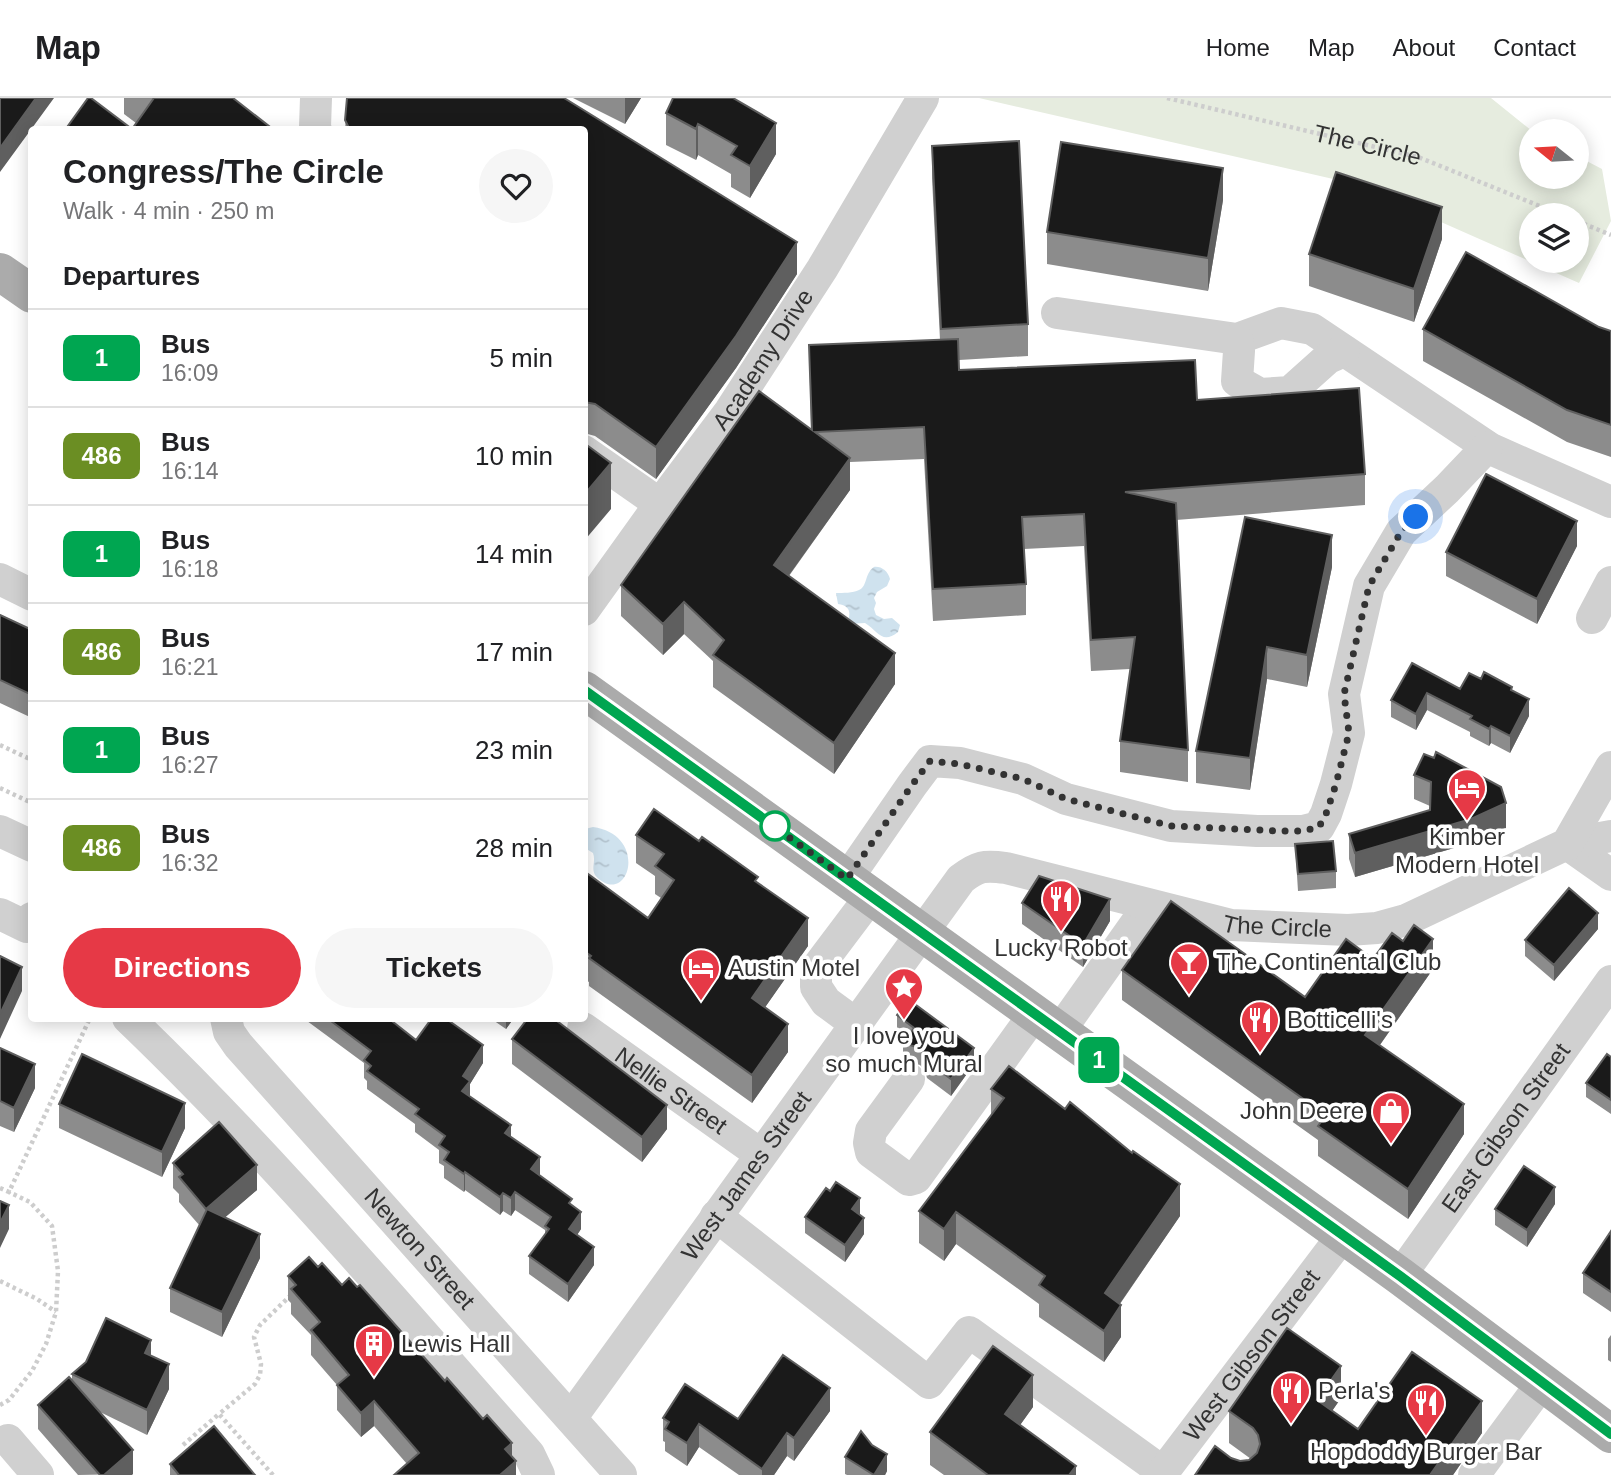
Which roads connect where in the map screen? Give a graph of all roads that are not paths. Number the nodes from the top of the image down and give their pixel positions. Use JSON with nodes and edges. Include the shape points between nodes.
{"nodes":[{"id":1,"x":923,"y":98,"type":"edge"},
{"id":2,"x":0,"y":272,"type":"edge"},
{"id":3,"x":28,"y":292,"type":"edge"},
{"id":4,"x":1057,"y":313,"type":"dead end"},
{"id":5,"x":1237,"y":339,"type":"junction"},
{"id":6,"x":1344,"y":351,"type":"junction"},
{"id":7,"x":1487,"y":446,"type":"junction"},
{"id":8,"x":588,"y":454,"type":"edge"},
{"id":9,"x":1611,"y":502,"type":"edge"},
{"id":10,"x":660,"y":504,"type":"junction"},
{"id":11,"x":0,"y":579,"type":"edge"},
{"id":12,"x":1611,"y":582,"type":"edge"},
{"id":13,"x":28,"y":593,"type":"edge"},
{"id":14,"x":588,"y":604,"type":"edge"},
{"id":15,"x":1592,"y":618,"type":"dead end"},
{"id":16,"x":588,"y":693,"type":"edge"},
{"id":17,"x":1611,"y":767,"type":"edge"},
{"id":18,"x":0,"y":831,"type":"edge"},
{"id":19,"x":1611,"y":835,"type":"edge"},
{"id":20,"x":28,"y":844,"type":"edge"},
{"id":21,"x":1567,"y":844,"type":"junction"},
{"id":22,"x":1611,"y":875,"type":"edge"},
{"id":23,"x":859,"y":888,"type":"junction"},
{"id":24,"x":1149,"y":905,"type":"junction"},
{"id":25,"x":0,"y":914,"type":"edge"},
{"id":26,"x":28,"y":925,"type":"edge"},
{"id":27,"x":923,"y":934,"type":"junction"},
{"id":28,"x":1611,"y":981,"type":"edge"},
{"id":29,"x":132,"y":1022,"type":"edge"},
{"id":30,"x":227,"y":1022,"type":"edge"},
{"id":31,"x":1047,"y":1022,"type":"junction"},
{"id":32,"x":856,"y":1024,"type":"junction"},
{"id":33,"x":583,"y":1028,"type":"dead end"},
{"id":34,"x":909,"y":1079,"type":"dead end"},
{"id":35,"x":760,"y":1154,"type":"junction"},
{"id":36,"x":716,"y":1216,"type":"junction"},
{"id":37,"x":1343,"y":1235,"type":"junction"},
{"id":38,"x":1400,"y":1276,"type":"junction"},
{"id":39,"x":1542,"y":1383,"type":"junction"},
{"id":40,"x":571,"y":1418,"type":"junction"},
{"id":41,"x":1611,"y":1434,"type":"edge"},
{"id":42,"x":8,"y":1440,"type":"dead end"},
{"id":43,"x":1162,"y":1474,"type":"edge"},
{"id":44,"x":38,"y":1475,"type":"edge"},
{"id":45,"x":539,"y":1475,"type":"edge"},
{"id":46,"x":621,"y":1475,"type":"edge"},
{"id":47,"x":1474,"y":1475,"type":"edge"}],
"edges":[{"from":1,"to":10,"type":"street","name":"Academy Drive","via":[[815,280],[730,411]]},
{"from":2,"to":3,"type":"main road"},
{"from":4,"to":5,"type":"street"},
{"from":5,"to":6,"type":"street","via":[[1281,323],[1312,329]]},
{"from":5,"to":6,"type":"street","via":[[1237,381],[1260,394],[1290,392],[1328,358]]},
{"from":6,"to":7,"type":"street"},
{"from":7,"to":9,"type":"street"},
{"from":7,"to":23,"type":"street","via":[[1401,532],[1369,586],[1344,694],[1349,733],[1319,827],[1280,831],[1171,826],[1066,799],[1023,779],[930,761],[912,785]]},
{"from":8,"to":10,"type":"street"},
{"from":10,"to":14,"type":"street","name":"Academy Drive"},
{"from":11,"to":13,"type":"street"},
{"from":12,"to":15,"type":"street"},
{"from":16,"to":23,"type":"main road"},
{"from":17,"to":21,"type":"street"},
{"from":18,"to":20,"type":"street"},
{"from":19,"to":21,"type":"street","name":"The Circle"},
{"from":21,"to":22,"type":"street"},
{"from":21,"to":24,"type":"street","name":"The Circle","via":[[1406,920],[1377,928],[1231,925]]},
{"from":23,"to":27,"type":"main road"},
{"from":23,"to":32,"type":"street","via":[[816,969],[816,987],[826,1002]]},
{"from":24,"to":27,"type":"street","name":"The Circle","via":[[988,866],[961,879]]},
{"from":24,"to":31,"type":"street"},
{"from":25,"to":26,"type":"street"},
{"from":27,"to":31,"type":"main road"},
{"from":27,"to":32,"type":"street","name":"West James Street"},
{"from":28,"to":38,"type":"street","name":"East Gibson Street"},
{"from":29,"to":45,"type":"street","via":[[293,1187],[529,1454]]},
{"from":30,"to":40,"type":"street","name":"Newton Street","via":[[237,1045]]},
{"from":31,"to":34,"type":"street","via":[[916,1178],[909,1180],[871,1152],[869,1143],[871,1131]]},
{"from":31,"to":37,"type":"main road"},
{"from":32,"to":35,"type":"street","name":"West James Street"},
{"from":33,"to":35,"type":"street","name":"Nellie Street"},
{"from":35,"to":36,"type":"street","name":"West James Street"},
{"from":36,"to":40,"type":"street","name":"West James Street"},
{"from":36,"to":43,"type":"street","via":[[929,1383],[969,1332]]},
{"from":37,"to":38,"type":"main road"},
{"from":37,"to":43,"type":"street","name":"West Gibson Street","via":[[1202,1446]]},
{"from":38,"to":39,"type":"main road"},
{"from":39,"to":41,"type":"main road"},
{"from":39,"to":47,"type":"street"},
{"from":40,"to":46,"type":"street","name":"Newton Street"},
{"from":42,"to":44,"type":"street"}]}
